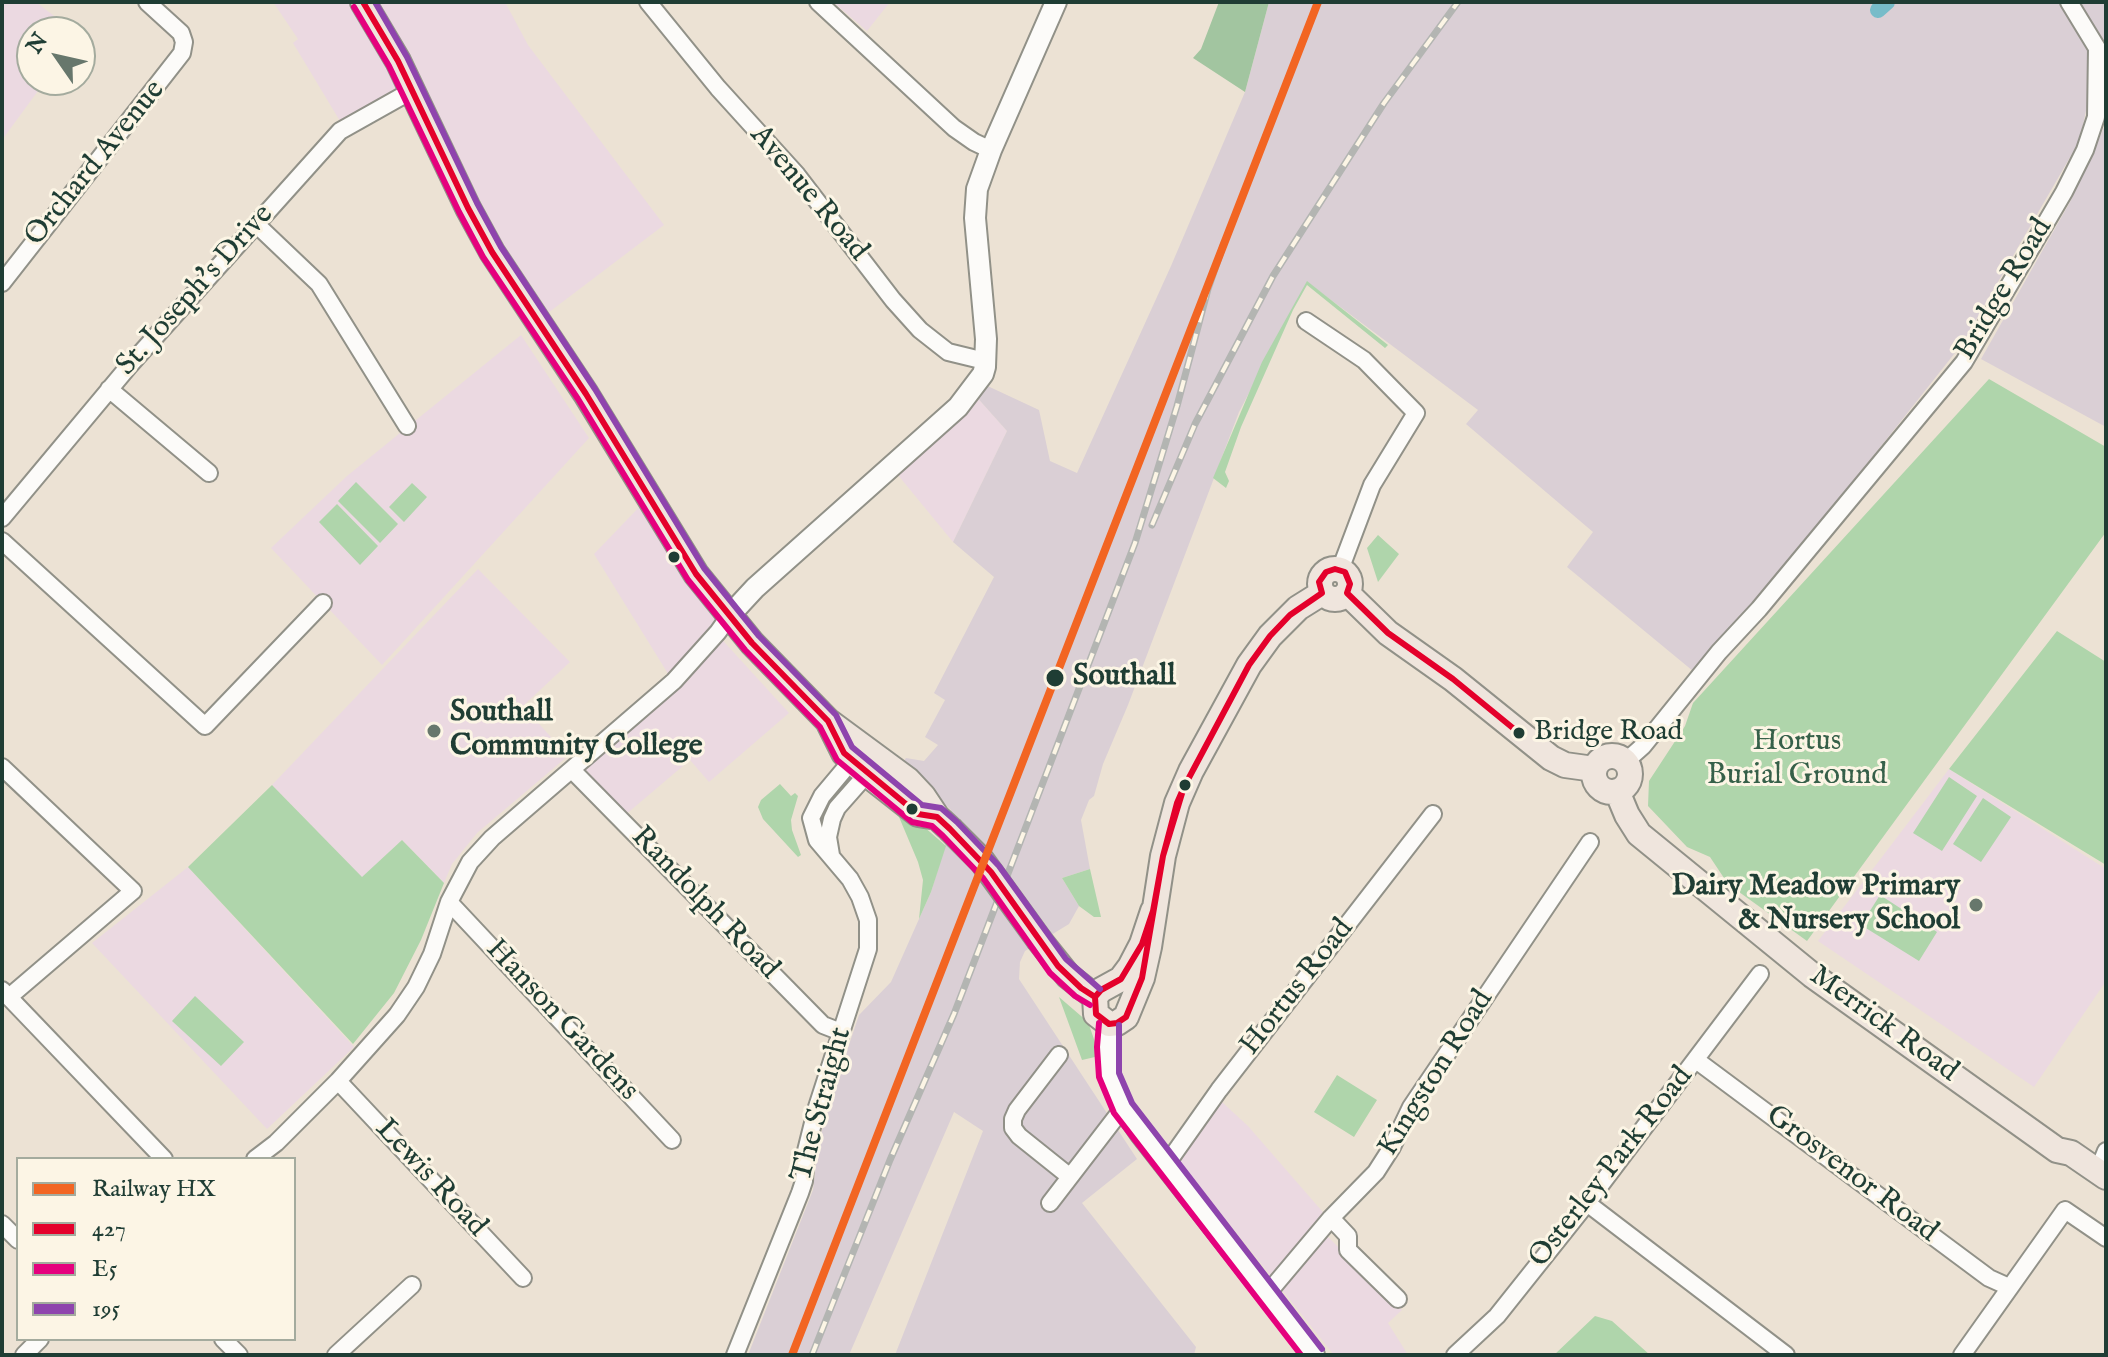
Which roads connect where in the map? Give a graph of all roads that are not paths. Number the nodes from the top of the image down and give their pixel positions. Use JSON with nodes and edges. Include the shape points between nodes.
{"nodes":[{"id":1,"x":147,"y":2,"type":"edge"},
{"id":2,"x":363,"y":2,"type":"edge"},
{"id":3,"x":648,"y":2,"type":"edge"},
{"id":4,"x":818,"y":2,"type":"edge"},
{"id":5,"x":1056,"y":2,"type":"edge"},
{"id":6,"x":2069,"y":2,"type":"edge"},
{"id":7,"x":2101,"y":44,"type":"edge"},
{"id":8,"x":413,"y":90,"type":"junction"},
{"id":9,"x":991,"y":150,"type":"junction"},
{"id":10,"x":257,"y":225,"type":"junction"},
{"id":11,"x":2,"y":283,"type":"edge"},
{"id":12,"x":1306,"y":321,"type":"dead end"},
{"id":13,"x":985,"y":361,"type":"junction"},
{"id":14,"x":109,"y":389,"type":"junction"},
{"id":15,"x":407,"y":426,"type":"dead end"},
{"id":16,"x":209,"y":473,"type":"dead end"},
{"id":17,"x":2,"y":518,"type":"edge"},
{"id":18,"x":2,"y":541,"type":"edge"},
{"id":19,"x":1340,"y":570,"type":"junction"},
{"id":20,"x":1322,"y":593,"type":"junction"},
{"id":21,"x":1347,"y":593,"type":"junction"},
{"id":22,"x":323,"y":603,"type":"dead end"},
{"id":23,"x":730,"y":615,"type":"junction"},
{"id":24,"x":856,"y":757,"type":"junction"},
{"id":25,"x":1625,"y":762,"type":"junction"},
{"id":26,"x":2,"y":767,"type":"edge"},
{"id":27,"x":1594,"y":769,"type":"junction"},
{"id":28,"x":572,"y":770,"type":"junction"},
{"id":29,"x":1617,"y":791,"type":"junction"},
{"id":30,"x":1433,"y":814,"type":"dead end"},
{"id":31,"x":944,"y":823,"type":"junction"},
{"id":32,"x":1590,"y":842,"type":"dead end"},
{"id":33,"x":449,"y":902,"type":"junction"},
{"id":34,"x":1153,"y":911,"type":"junction"},
{"id":35,"x":1760,"y":974,"type":"dead end"},
{"id":36,"x":1103,"y":991,"type":"junction"},
{"id":37,"x":6,"y":994,"type":"edge"},
{"id":38,"x":1131,"y":1004,"type":"junction"},
{"id":39,"x":1109,"y":1024,"type":"junction"},
{"id":40,"x":841,"y":1032,"type":"junction"},
{"id":41,"x":1059,"y":1055,"type":"dead end"},
{"id":42,"x":1696,"y":1060,"type":"junction"},
{"id":43,"x":338,"y":1081,"type":"junction"},
{"id":44,"x":1123,"y":1108,"type":"junction"},
{"id":45,"x":672,"y":1140,"type":"dead end"},
{"id":46,"x":162,"y":1157,"type":"edge"},
{"id":47,"x":258,"y":1157,"type":"edge"},
{"id":48,"x":1166,"y":1165,"type":"junction"},
{"id":49,"x":2104,"y":1170,"type":"edge"},
{"id":50,"x":1069,"y":1176,"type":"junction"},
{"id":51,"x":1050,"y":1203,"type":"dead end"},
{"id":52,"x":1587,"y":1203,"type":"junction"},
{"id":53,"x":1331,"y":1218,"type":"junction"},
{"id":54,"x":2106,"y":1238,"type":"edge"},
{"id":55,"x":523,"y":1278,"type":"dead end"},
{"id":56,"x":412,"y":1285,"type":"dead end"},
{"id":57,"x":2009,"y":1287,"type":"junction"},
{"id":58,"x":1267,"y":1294,"type":"junction"},
{"id":59,"x":1398,"y":1299,"type":"dead end"},
{"id":60,"x":336,"y":1355,"type":"edge"},
{"id":61,"x":735,"y":1355,"type":"edge"},
{"id":62,"x":1314,"y":1355,"type":"edge"},
{"id":63,"x":1455,"y":1355,"type":"edge"},
{"id":64,"x":1786,"y":1355,"type":"edge"},
{"id":65,"x":1962,"y":1355,"type":"edge"}],
"edges":[{"from":1,"to":11,"type":"street","name":"Orchard Avenue","via":[[174,24],[184,42],[182,53]]},
{"from":2,"to":8,"type":"main road"},
{"from":3,"to":13,"type":"street","name":"Avenue Road","via":[[824,207],[905,315],[940,348]]},
{"from":4,"to":9,"type":"street","via":[[954,128]]},
{"from":5,"to":9,"type":"street"},
{"from":6,"to":7,"type":"street","name":"Bridge Road"},
{"from":7,"to":25,"type":"street","name":"Bridge Road","via":[[2096,117],[2085,150],[1964,362]]},
{"from":8,"to":10,"type":"street","name":"St. Joseph's Drive","via":[[340,131]]},
{"from":8,"to":23,"type":"main road","via":[[492,252],[696,574]]},
{"from":9,"to":13,"type":"street","via":[[975,202]]},
{"from":10,"to":14,"type":"street","name":"St. Joseph's Drive"},
{"from":10,"to":15,"type":"street","via":[[319,284]]},
{"from":12,"to":19,"type":"street","via":[[1364,360],[1416,413],[1372,485]]},
{"from":13,"to":23,"type":"street","via":[[978,381],[958,407]]},
{"from":14,"to":16,"type":"street"},
{"from":14,"to":17,"type":"street","name":"St. Joseph's Drive"},
{"from":18,"to":22,"type":"street","via":[[205,726]]},
{"from":19,"to":20,"type":"main road","via":[[1322,576]]},
{"from":19,"to":21,"type":"main road","via":[[1349,577]]},
{"from":20,"to":21,"type":"main road","via":[[1333,600]]},
{"from":20,"to":34,"type":"main road","via":[[1270,636],[1204,744],[1177,803]]},
{"from":21,"to":27,"type":"main road","via":[[1388,633],[1551,758]]},
{"from":23,"to":24,"type":"main road"},
{"from":23,"to":28,"type":"street","via":[[674,681]]},
{"from":24,"to":31,"type":"main road","via":[[918,814]]},
{"from":24,"to":31,"type":"main road","via":[[908,780]]},
{"from":24,"to":40,"type":"street","name":"The Straight","via":[[828,837],[831,857],[860,897],[869,932],[866,959]]},
{"from":25,"to":27,"type":"main road","via":[[1611,756]]},
{"from":25,"to":29,"type":"main road","via":[[1628,781]]},
{"from":26,"to":37,"type":"street","via":[[133,891]]},
{"from":27,"to":29,"type":"main road","via":[[1597,785]]},
{"from":28,"to":33,"type":"street","via":[[492,838],[470,862]]},
{"from":28,"to":40,"type":"street","name":"Randolph Road","via":[[823,1025]]},
{"from":29,"to":49,"type":"main road","name":"Merrick Road","via":[[1635,829],[1648,842],[1812,975],[2057,1150],[2064,1164]]},
{"from":30,"to":48,"type":"street","name":"Hortus Road"},
{"from":31,"to":36,"type":"main road","bridge":true,"via":[[982,861],[1068,976]]},
{"from":32,"to":53,"type":"street","name":"Kingston Road","via":[[1411,1107],[1376,1172]]},
{"from":33,"to":43,"type":"street","via":[[416,987]]},
{"from":33,"to":45,"type":"street","name":"Hanson Gardens"},
{"from":34,"to":36,"type":"main road","via":[[1130,967]]},
{"from":34,"to":38,"type":"main road","via":[[1142,978]]},
{"from":35,"to":42,"type":"street","name":"Osterley Park Road"},
{"from":36,"to":38,"type":"main road","via":[[1120,988]]},
{"from":36,"to":39,"type":"main road","via":[[1096,1014]]},
{"from":37,"to":46,"type":"street"},
{"from":38,"to":39,"type":"main road","via":[[1126,1017]]},
{"from":39,"to":44,"type":"street","via":[[1109,1075]]},
{"from":40,"to":61,"type":"street","name":"The Straight","via":[[811,1127],[800,1193]]},
{"from":41,"to":50,"type":"street","via":[[1017,1110],[1013,1128]]},
{"from":42,"to":52,"type":"street","name":"Osterley Park Road"},
{"from":42,"to":57,"type":"street","name":"Grosvenor Road","via":[[1989,1278]]},
{"from":43,"to":47,"type":"street"},
{"from":43,"to":55,"type":"street","name":"Lewis Road"},
{"from":44,"to":48,"type":"street"},
{"from":44,"to":50,"type":"street"},
{"from":48,"to":58,"type":"street"},
{"from":50,"to":51,"type":"street"},
{"from":52,"to":63,"type":"street","name":"Osterley Park Road","via":[[1497,1316]]},
{"from":52,"to":64,"type":"street"},
{"from":53,"to":58,"type":"street","name":"Kingston Road"},
{"from":53,"to":59,"type":"street","via":[[1348,1236],[1348,1250]]},
{"from":54,"to":57,"type":"street","via":[[2065,1210]]},
{"from":56,"to":60,"type":"street"},
{"from":57,"to":65,"type":"street"},
{"from":58,"to":62,"type":"street"}]}
